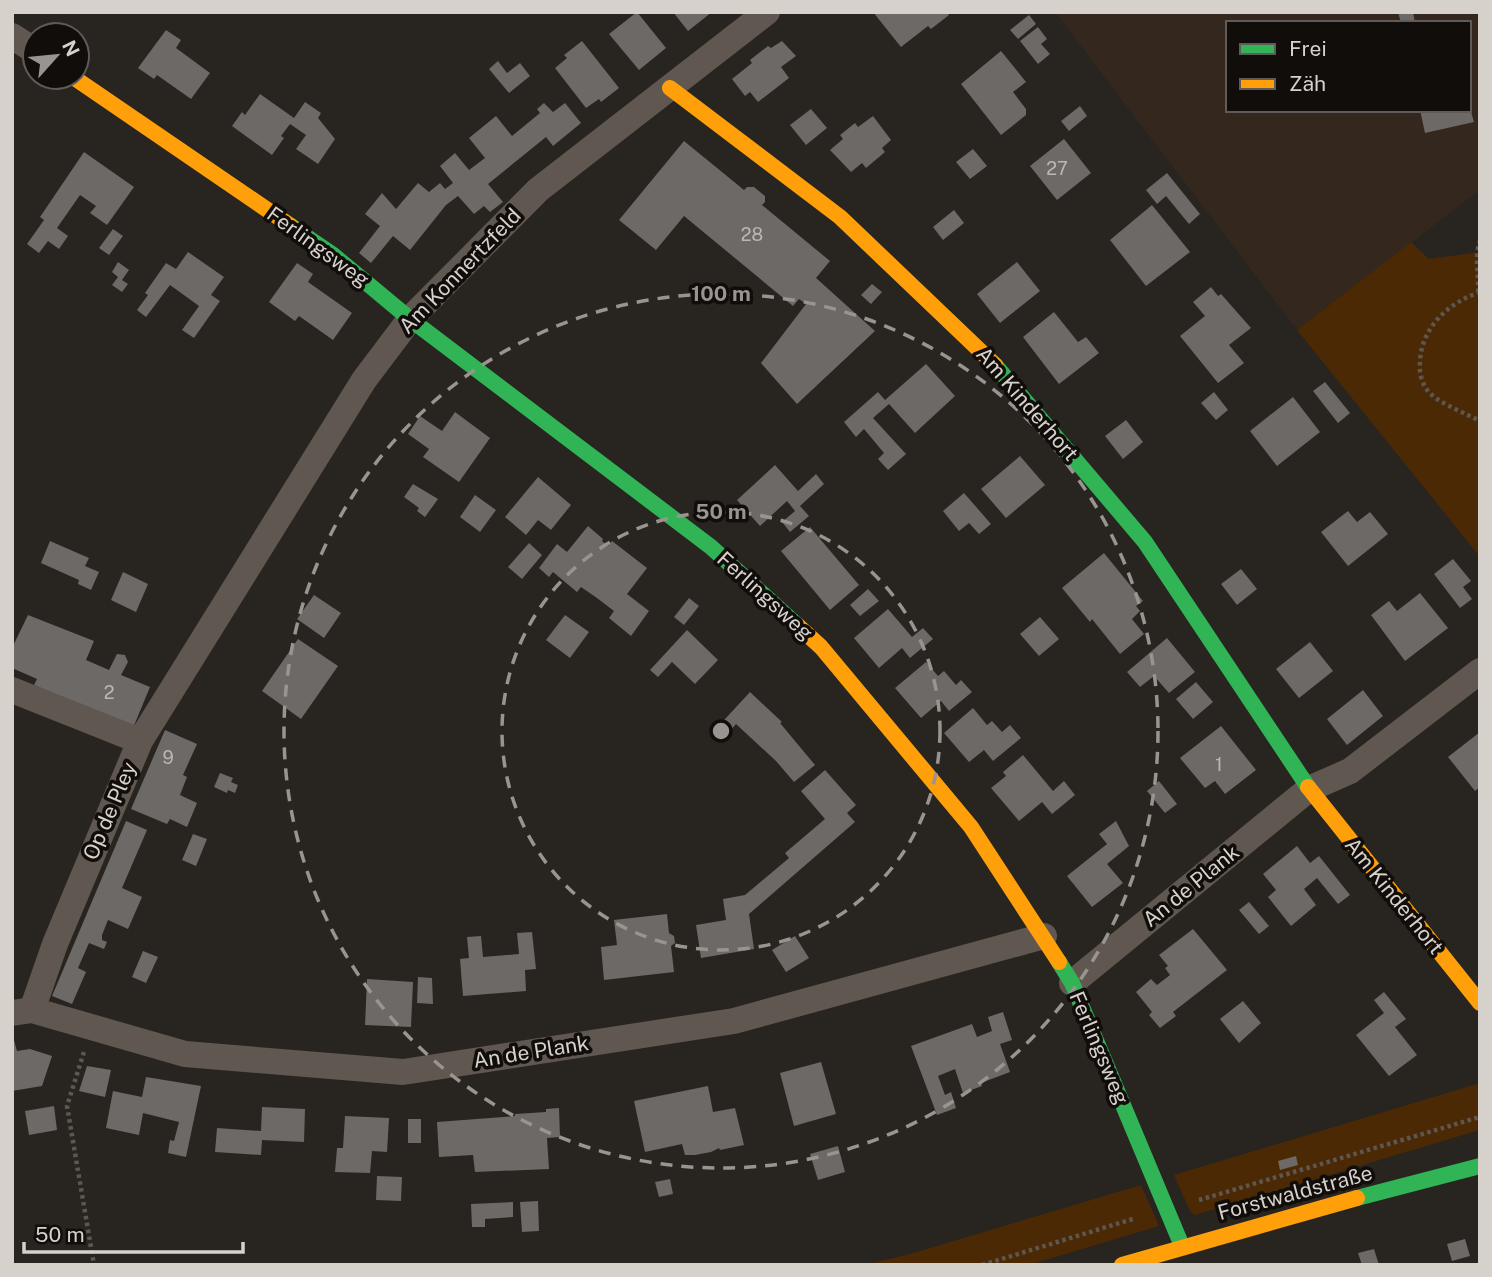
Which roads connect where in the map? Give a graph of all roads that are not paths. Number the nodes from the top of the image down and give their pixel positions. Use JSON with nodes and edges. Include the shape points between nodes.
{"nodes":[{"id":1,"x":768,"y":12,"type":"edge"},
{"id":2,"x":670,"y":88,"type":"junction"},
{"id":3,"x":91,"y":89,"type":"edge"},
{"id":4,"x":410,"y":318,"type":"junction"},
{"id":5,"x":1480,"y":671,"type":"edge"},
{"id":6,"x":12,"y":690,"type":"edge"},
{"id":7,"x":139,"y":741,"type":"junction"},
{"id":8,"x":1309,"y":789,"type":"junction"},
{"id":9,"x":1044,"y":936,"type":"junction"},
{"id":10,"x":1072,"y":983,"type":"junction"},
{"id":11,"x":1480,"y":1003,"type":"edge"},
{"id":12,"x":22,"y":1011,"type":"edge"},
{"id":13,"x":1480,"y":1166,"type":"edge"},
{"id":14,"x":1182,"y":1246,"type":"junction"},
{"id":15,"x":1122,"y":1265,"type":"edge"}],
"edges":[{"from":1,"to":2,"type":"street","name":"Am Konnertzfeld"},
{"from":2,"to":4,"type":"street","name":"Am Konnertzfeld","via":[[538,190]]},
{"from":2,"to":8,"type":"street","name":"Am Kinderhort","via":[[839,217],[990,358],[1145,542]]},
{"from":3,"to":4,"type":"street","name":"Ferlingsweg","via":[[332,254]]},
{"from":4,"to":7,"type":"street","name":"Am Konnertzfeld","via":[[364,380]]},
{"from":4,"to":9,"type":"street","name":"Ferlingsweg","via":[[711,547],[821,647],[971,827]]},
{"from":5,"to":8,"type":"street","via":[[1350,771]]},
{"from":6,"to":7,"type":"street","name":"Op de Pley"},
{"from":7,"to":12,"type":"street","name":"Op de Pley","via":[[55,944]]},
{"from":8,"to":10,"type":"street","name":"An de Plank"},
{"from":8,"to":11,"type":"street","name":"Am Kinderhort"},
{"from":9,"to":10,"type":"street","name":"Ferlingsweg"},
{"from":9,"to":12,"type":"street","name":"An de Plank","via":[[734,1021],[403,1072],[185,1054]]},
{"from":10,"to":14,"type":"street","name":"Ferlingsweg"},
{"from":13,"to":14,"type":"street","name":"Forstwaldstraße"},
{"from":14,"to":15,"type":"street","name":"Forstwaldstraße"}]}
